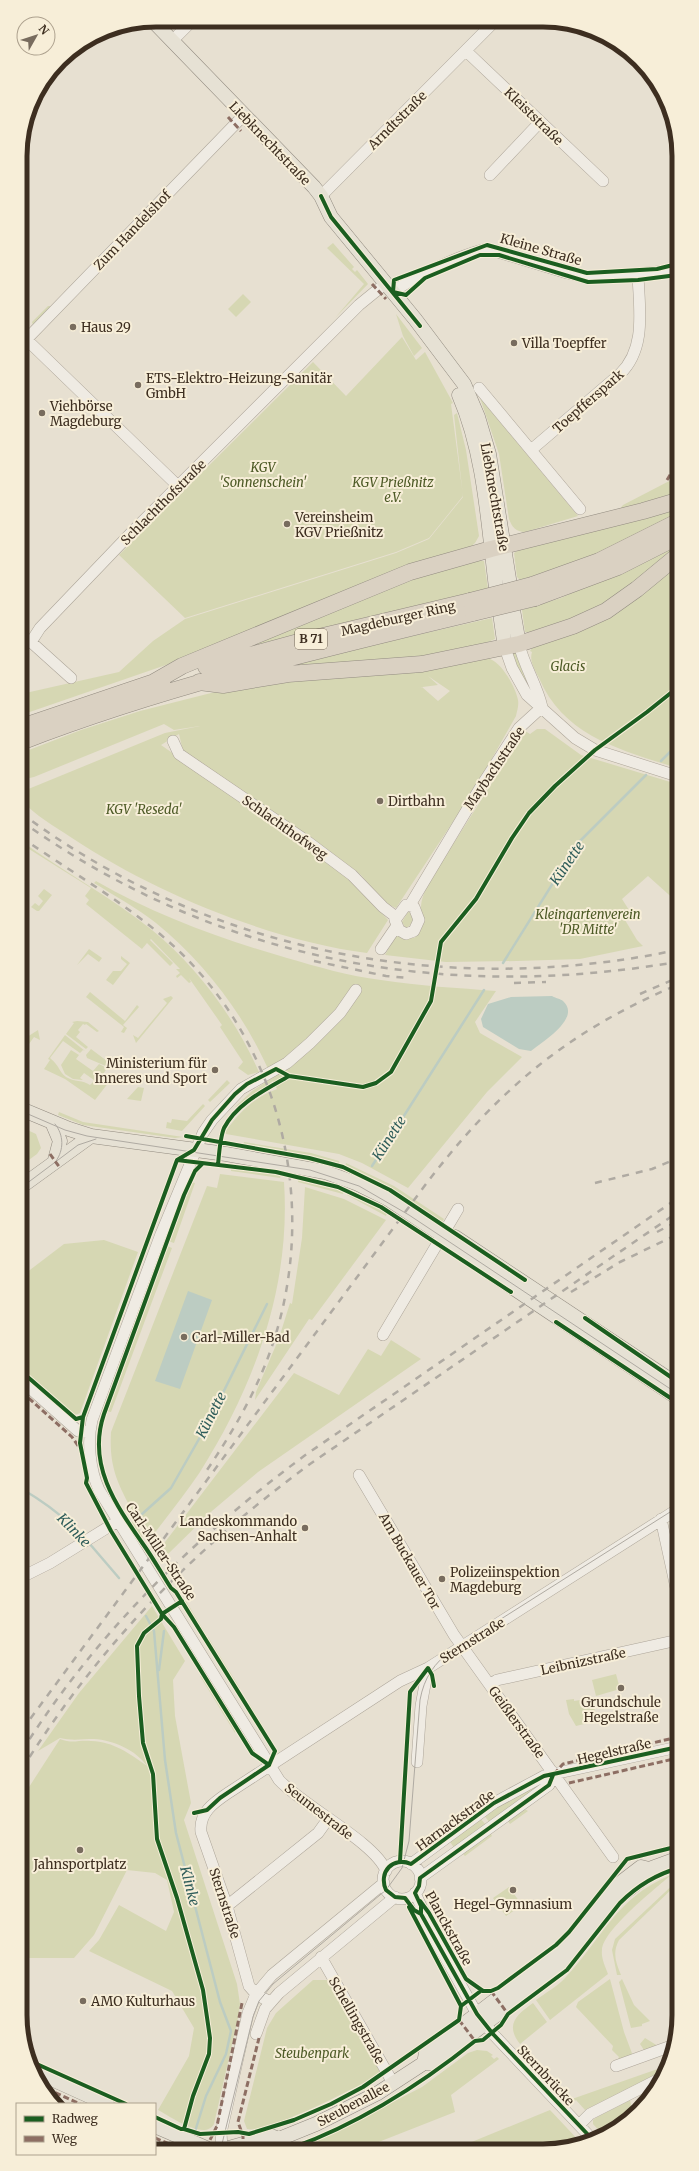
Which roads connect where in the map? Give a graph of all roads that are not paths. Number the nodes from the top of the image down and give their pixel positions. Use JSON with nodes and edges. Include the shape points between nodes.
{"nodes":[{"id":1,"x":159,"y":27,"type":"edge"},
{"id":2,"x":186,"y":27,"type":"edge"},
{"id":3,"x":489,"y":27,"type":"edge"},
{"id":4,"x":172,"y":41,"type":"junction"},
{"id":5,"x":466,"y":51,"type":"junction"},
{"id":6,"x":244,"y":115,"type":"junction"},
{"id":7,"x":540,"y":122,"type":"junction"},
{"id":8,"x":490,"y":175,"type":"dead end"},
{"id":9,"x":603,"y":181,"type":"dead end"},
{"id":10,"x":321,"y":196,"type":"junction"},
{"id":11,"x":672,"y":271,"type":"edge"},
{"id":12,"x":638,"y":274,"type":"junction"},
{"id":13,"x":389,"y":287,"type":"junction"},
{"id":14,"x":27,"y":338,"type":"edge"},
{"id":15,"x":27,"y":346,"type":"edge"},
{"id":16,"x":479,"y":388,"type":"dead end"},
{"id":17,"x":531,"y":450,"type":"junction"},
{"id":18,"x":179,"y":487,"type":"junction"},
{"id":19,"x":672,"y":503,"type":"edge"},
{"id":20,"x":580,"y":509,"type":"dead end"},
{"id":21,"x":672,"y":524,"type":"edge"},
{"id":22,"x":672,"y":540,"type":"edge"},
{"id":23,"x":498,"y":547,"type":"junction"},
{"id":24,"x":672,"y":560,"type":"edge"},
{"id":25,"x":503,"y":586,"type":"dead end"},
{"id":26,"x":533,"y":591,"type":"junction"},
{"id":27,"x":472,"y":607,"type":"junction"},
{"id":28,"x":506,"y":611,"type":"dead end"},
{"id":29,"x":512,"y":646,"type":"junction"},
{"id":30,"x":71,"y":678,"type":"dead end"},
{"id":31,"x":154,"y":682,"type":"junction"},
{"id":32,"x":199,"y":682,"type":"junction"},
{"id":33,"x":542,"y":707,"type":"junction"},
{"id":34,"x":28,"y":732,"type":"edge"},
{"id":35,"x":173,"y":741,"type":"dead end"},
{"id":36,"x":672,"y":774,"type":"edge"},
{"id":37,"x":410,"y":905,"type":"junction"},
{"id":38,"x":396,"y":922,"type":"junction"},
{"id":39,"x":381,"y":949,"type":"dead end"},
{"id":40,"x":356,"y":990,"type":"dead end"},
{"id":41,"x":27,"y":1111,"type":"edge"},
{"id":42,"x":52,"y":1122,"type":"junction"},
{"id":43,"x":91,"y":1136,"type":"junction"},
{"id":44,"x":194,"y":1150,"type":"junction"},
{"id":45,"x":54,"y":1160,"type":"junction"},
{"id":46,"x":27,"y":1182,"type":"edge"},
{"id":47,"x":458,"y":1209,"type":"dead end"},
{"id":48,"x":444,"y":1232,"type":"junction"},
{"id":49,"x":383,"y":1335,"type":"dead end"},
{"id":50,"x":672,"y":1380,"type":"edge"},
{"id":51,"x":27,"y":1385,"type":"edge"},
{"id":52,"x":672,"y":1394,"type":"edge"},
{"id":53,"x":90,"y":1434,"type":"junction"},
{"id":54,"x":359,"y":1475,"type":"dead end"},
{"id":55,"x":672,"y":1513,"type":"edge"},
{"id":56,"x":661,"y":1519,"type":"junction"},
{"id":57,"x":118,"y":1521,"type":"junction"},
{"id":58,"x":672,"y":1569,"type":"edge"},
{"id":59,"x":27,"y":1574,"type":"edge"},
{"id":60,"x":672,"y":1641,"type":"edge"},
{"id":61,"x":462,"y":1646,"type":"junction"},
{"id":62,"x":428,"y":1668,"type":"junction"},
{"id":63,"x":490,"y":1685,"type":"junction"},
{"id":64,"x":672,"y":1748,"type":"edge"},
{"id":65,"x":417,"y":1762,"type":"dead end"},
{"id":66,"x":270,"y":1765,"type":"junction"},
{"id":67,"x":553,"y":1775,"type":"junction"},
{"id":68,"x":328,"y":1820,"type":"junction"},
{"id":69,"x":373,"y":1852,"type":"junction"},
{"id":70,"x":613,"y":1857,"type":"dead end"},
{"id":71,"x":672,"y":1860,"type":"edge"},
{"id":72,"x":397,"y":1862,"type":"junction"},
{"id":73,"x":411,"y":1864,"type":"junction"},
{"id":74,"x":386,"y":1871,"type":"junction"},
{"id":75,"x":420,"y":1878,"type":"junction"},
{"id":76,"x":384,"y":1883,"type":"junction"},
{"id":77,"x":405,"y":1896,"type":"junction"},
{"id":78,"x":227,"y":1906,"type":"junction"},
{"id":79,"x":321,"y":1957,"type":"junction"},
{"id":80,"x":256,"y":1994,"type":"junction"},
{"id":81,"x":270,"y":2002,"type":"junction"},
{"id":82,"x":481,"y":2019,"type":"junction"},
{"id":83,"x":256,"y":2034,"type":"dead end"},
{"id":84,"x":668,"y":2047,"type":"edge"},
{"id":85,"x":616,"y":2066,"type":"dead end"},
{"id":86,"x":393,"y":2083,"type":"junction"},
{"id":87,"x":653,"y":2083,"type":"edge"},
{"id":88,"x":47,"y":2084,"type":"edge"},
{"id":89,"x":104,"y":2103,"type":"edge"},
{"id":90,"x":579,"y":2125,"type":"junction"},
{"id":91,"x":156,"y":2126,"type":"edge"},
{"id":92,"x":589,"y":2135,"type":"edge"},
{"id":93,"x":276,"y":2143,"type":"edge"},
{"id":94,"x":195,"y":2144,"type":"edge"},
{"id":95,"x":222,"y":2144,"type":"edge"},
{"id":96,"x":243,"y":2144,"type":"edge"}],
"edges":[{"from":1,"to":4,"type":"main road","name":"Liebknechtstraße"},
{"from":2,"to":4,"type":"street"},
{"from":3,"to":5,"type":"street","name":"Arndtstraße"},
{"from":4,"to":6,"type":"main road","name":"Liebknechtstraße"},
{"from":5,"to":7,"type":"street","name":"Kleiststraße"},
{"from":5,"to":10,"type":"street","name":"Arndtstraße"},
{"from":6,"to":10,"type":"main road","name":"Liebknechtstraße"},
{"from":6,"to":14,"type":"street","name":"Zum Handelshof"},
{"from":7,"to":8,"type":"street"},
{"from":7,"to":9,"type":"street","name":"Kleiststraße"},
{"from":10,"to":13,"type":"main road","name":"Liebknechtstraße","via":[[331,217]]},
{"from":11,"to":12,"type":"street","name":"Kleine Straße"},
{"from":12,"to":13,"type":"street","name":"Kleine Straße","via":[[590,278],[488,249]]},
{"from":12,"to":17,"type":"street","name":"Toepfferspark","via":[[639,330],[633,358],[620,374]]},
{"from":13,"to":18,"type":"street","name":"Schlachthofstraße","via":[[367,297]]},
{"from":13,"to":23,"type":"main road","name":"Liebknechtstraße","via":[[464,384],[487,444]]},
{"from":15,"to":18,"type":"street"},
{"from":16,"to":17,"type":"street"},
{"from":17,"to":20,"type":"street"},
{"from":18,"to":30,"type":"street","name":"Schlachthofstraße","via":[[71,595],[40,628],[31,642]]},
{"from":19,"to":23,"type":"highway"},
{"from":21,"to":26,"type":"highway","name":"Magdeburger Ring","number":"B 71"},
{"from":22,"to":26,"type":"highway","name":"Magdeburger Ring","number":"B 71","via":[[618,567]]},
{"from":23,"to":25,"type":"main road","name":"Liebknechtstraße"},
{"from":23,"to":31,"type":"highway","via":[[383,582],[182,666]]},
{"from":24,"to":29,"type":"highway","via":[[606,611],[573,626]]},
{"from":26,"to":27,"type":"highway","name":"Magdeburger Ring","number":"B 71","bridge":true},
{"from":27,"to":31,"type":"highway","name":"Magdeburger Ring","number":"B 71","via":[[302,641]]},
{"from":27,"to":32,"type":"highway","name":"Magdeburger Ring","number":"B 71"},
{"from":28,"to":29,"type":"main road"},
{"from":29,"to":32,"type":"highway","via":[[416,665],[288,674],[223,685]]},
{"from":29,"to":33,"type":"street","via":[[512,668],[532,701]]},
{"from":31,"to":34,"type":"highway","name":"Magdeburger Ring","number":"B 71"},
{"from":32,"to":34,"type":"highway","name":"Magdeburger Ring","number":"B 71","via":[[94,715]]},
{"from":33,"to":36,"type":"street","via":[[566,731],[591,747]]},
{"from":33,"to":37,"type":"street","name":"Maybachstraße","via":[[514,736]]},
{"from":35,"to":38,"type":"street","name":"Schlachthofweg","via":[[179,754],[346,870]]},
{"from":37,"to":38,"type":"street","name":"Maybachstraße","via":[[402,908]]},
{"from":37,"to":38,"type":"street","via":[[417,910],[417,928],[406,934]]},
{"from":38,"to":39,"type":"street","name":"Maybachstraße"},
{"from":40,"to":44,"type":"street","name":"Carl-Miller-Straße","via":[[340,1013],[287,1063],[247,1084],[229,1100],[212,1120]]},
{"from":41,"to":42,"type":"main road"},
{"from":42,"to":43,"type":"main road"},
{"from":42,"to":45,"type":"main road","via":[[60,1141]]},
{"from":43,"to":44,"type":"main road"},
{"from":43,"to":45,"type":"main road"},
{"from":44,"to":48,"type":"main road","via":[[330,1173],[377,1193]]},
{"from":44,"to":53,"type":"street","name":"Carl-Miller-Straße","via":[[92,1420]]},
{"from":45,"to":46,"type":"main road"},
{"from":47,"to":48,"type":"street"},
{"from":48,"to":49,"type":"street"},
{"from":48,"to":50,"type":"main road"},
{"from":48,"to":52,"type":"main road","via":[[449,1245]]},
{"from":51,"to":53,"type":"street","via":[[78,1431]]},
{"from":53,"to":57,"type":"street","name":"Carl-Miller-Straße","via":[[94,1477]]},
{"from":54,"to":61,"type":"street","name":"Am Buckauer Tor"},
{"from":55,"to":56,"type":"street","name":"Sternstraße"},
{"from":56,"to":58,"type":"street"},
{"from":56,"to":61,"type":"street","name":"Sternstraße"},
{"from":57,"to":59,"type":"street"},
{"from":57,"to":66,"type":"street","name":"Carl-Miller-Straße"},
{"from":60,"to":63,"type":"street","name":"Leibnizstraße","via":[[497,1680]]},
{"from":61,"to":62,"type":"street","name":"Sternstraße"},
{"from":61,"to":63,"type":"street","name":"Geißlerstraße"},
{"from":62,"to":65,"type":"street","via":[[421,1706]]},
{"from":62,"to":66,"type":"street","name":"Sternstraße","via":[[400,1681]]},
{"from":63,"to":67,"type":"street","name":"Geißlerstraße"},
{"from":64,"to":67,"type":"street","name":"Hegelstraße"},
{"from":66,"to":68,"type":"street","name":"Seumestraße","via":[[282,1783]]},
{"from":66,"to":78,"type":"street","name":"Sternstraße","via":[[213,1803],[201,1822],[204,1840]]},
{"from":67,"to":70,"type":"street","name":"Geißlerstraße"},
{"from":67,"to":73,"type":"street","name":"Harnackstraße","via":[[544,1776],[508,1794]]},
{"from":67,"to":75,"type":"street","name":"Harnackstraße","via":[[550,1785]]},
{"from":68,"to":69,"type":"street","name":"Seumestraße"},
{"from":68,"to":78,"type":"street","via":[[318,1833]]},
{"from":69,"to":72,"type":"street","name":"Seumestraße"},
{"from":69,"to":74,"type":"street","name":"Seumestraße"},
{"from":71,"to":82,"type":"main road","name":"Steubenallee","via":[[649,1869],[641,1867],[628,1881],[608,1894],[561,1950]]},
{"from":72,"to":73,"type":"street"},
{"from":72,"to":74,"type":"street"},
{"from":73,"to":75,"type":"street","via":[[418,1870]]},
{"from":74,"to":76,"type":"street"},
{"from":75,"to":77,"type":"street","via":[[419,1886]]},
{"from":76,"to":77,"type":"street","via":[[387,1891]]},
{"from":76,"to":80,"type":"street","via":[[272,1975]]},
{"from":77,"to":79,"type":"street"},
{"from":77,"to":82,"type":"street","name":"Planckstraße","via":[[421,1906],[421,1914]]},
{"from":78,"to":80,"type":"street","name":"Sternstraße","via":[[249,1986]]},
{"from":79,"to":81,"type":"street"},
{"from":79,"to":86,"type":"street","name":"Schellingstraße"},
{"from":80,"to":81,"type":"street"},
{"from":80,"to":95,"type":"street","via":[[248,2013],[221,2133]]},
{"from":81,"to":83,"type":"street","via":[[262,2015]]},
{"from":82,"to":86,"type":"main road","name":"Steubenallee","via":[[433,2063],[424,2063]]},
{"from":82,"to":90,"type":"street","name":"Sternbrücke"},
{"from":84,"to":85,"type":"street"},
{"from":86,"to":93,"type":"main road","name":"Steubenallee","via":[[344,2111]]},
{"from":87,"to":90,"type":"street","via":[[590,2114]]},
{"from":88,"to":89,"type":"main road"},
{"from":90,"to":92,"type":"street","name":"Sternbrücke"},
{"from":91,"to":94,"type":"main road"},
{"from":93,"to":96,"type":"main road","name":"Steubenallee","via":[[271,2136]]}]}
